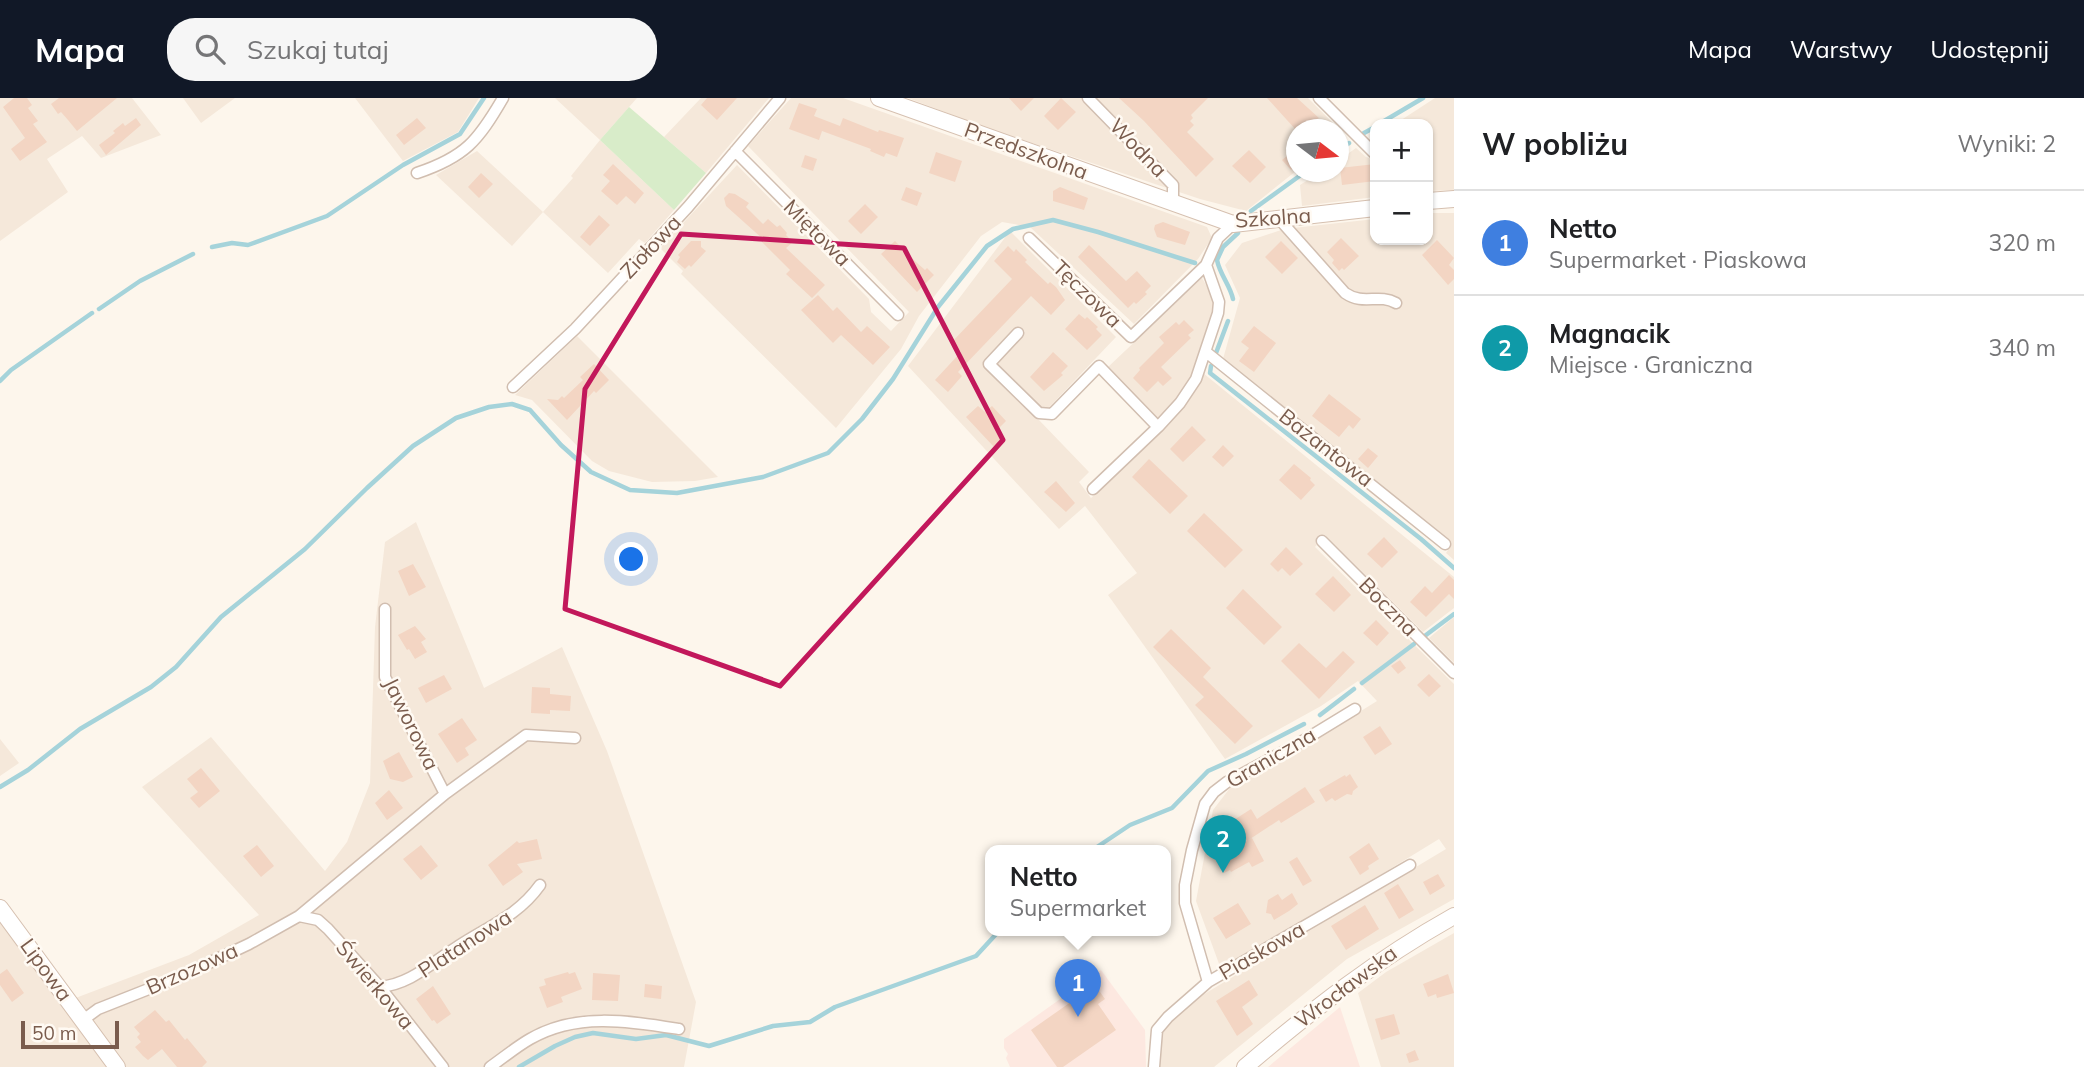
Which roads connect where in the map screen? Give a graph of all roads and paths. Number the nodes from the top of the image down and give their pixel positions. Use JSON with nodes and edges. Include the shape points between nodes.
{"nodes":[{"id":1,"x":503,"y":98,"type":"edge"},
{"id":2,"x":780,"y":98,"type":"edge"},
{"id":3,"x":878,"y":98,"type":"edge"},
{"id":4,"x":1088,"y":98,"type":"edge"},
{"id":5,"x":1319,"y":98,"type":"edge"},
{"id":6,"x":1370,"y":149,"type":"edge"},
{"id":7,"x":735,"y":151,"type":"junction"},
{"id":8,"x":417,"y":173,"type":"dead end"},
{"id":9,"x":1454,"y":199,"type":"edge"},
{"id":10,"x":1433,"y":201,"type":"edge"},
{"id":11,"x":1173,"y":204,"type":"junction"},
{"id":12,"x":1370,"y":209,"type":"edge"},
{"id":13,"x":1280,"y":220,"type":"junction"},
{"id":14,"x":1233,"y":224,"type":"junction"},
{"id":15,"x":1029,"y":238,"type":"dead end"},
{"id":16,"x":1206,"y":265,"type":"junction"},
{"id":17,"x":1396,"y":303,"type":"dead end"},
{"id":18,"x":898,"y":315,"type":"dead end"},
{"id":19,"x":1018,"y":333,"type":"dead end"},
{"id":20,"x":1206,"y":352,"type":"junction"},
{"id":21,"x":513,"y":387,"type":"dead end"},
{"id":22,"x":1158,"y":427,"type":"junction"},
{"id":23,"x":1093,"y":489,"type":"dead end"},
{"id":24,"x":1322,"y":541,"type":"dead end"},
{"id":25,"x":1445,"y":544,"type":"dead end"},
{"id":26,"x":384,"y":609,"type":"dead end"},
{"id":27,"x":1454,"y":673,"type":"edge"},
{"id":28,"x":1355,"y":709,"type":"dead end"},
{"id":29,"x":575,"y":738,"type":"dead end"},
{"id":30,"x":445,"y":794,"type":"junction"},
{"id":31,"x":1410,"y":865,"type":"dead end"},
{"id":32,"x":540,"y":885,"type":"dead end"},
{"id":33,"x":0,"y":908,"type":"edge"},
{"id":34,"x":299,"y":915,"type":"junction"},
{"id":35,"x":1454,"y":916,"type":"edge"},
{"id":36,"x":1209,"y":982,"type":"junction"},
{"id":37,"x":380,"y":987,"type":"junction"},
{"id":38,"x":83,"y":1020,"type":"junction"},
{"id":39,"x":679,"y":1029,"type":"dead end"},
{"id":40,"x":117,"y":1067,"type":"edge"},
{"id":41,"x":443,"y":1067,"type":"edge"},
{"id":42,"x":490,"y":1067,"type":"edge"},
{"id":43,"x":1154,"y":1067,"type":"edge"},
{"id":44,"x":1245,"y":1067,"type":"edge"}],
"edges":[{"from":1,"to":8,"type":"street","via":[[471,145],[458,156]]},
{"from":2,"to":7,"type":"street","name":"Ziołowa"},
{"from":3,"to":11,"type":"street","name":"Przedszkolna"},
{"from":4,"to":11,"type":"street","name":"Wodna","via":[[1173,185]]},
{"from":5,"to":6,"type":"street"},
{"from":7,"to":18,"type":"street","name":"Miętowa"},
{"from":7,"to":21,"type":"street","name":"Ziołowa","via":[[575,330]]},
{"from":9,"to":10,"type":"street"},
{"from":11,"to":14,"type":"street","name":"Szkolna"},
{"from":12,"to":13,"type":"street","name":"Szkolna"},
{"from":13,"to":14,"type":"street","name":"Szkolna"},
{"from":13,"to":17,"type":"street","via":[[1345,293],[1359,300]]},
{"from":14,"to":16,"type":"street","via":[[1218,238]]},
{"from":15,"to":16,"type":"street","name":"Tęczowa","via":[[1131,337]]},
{"from":16,"to":20,"type":"street","via":[[1219,302]]},
{"from":19,"to":22,"type":"street","via":[[989,364],[1039,413],[1052,414],[1099,366]]},
{"from":20,"to":22,"type":"street","via":[[1196,379]]},
{"from":20,"to":25,"type":"street","name":"Bażantowa"},
{"from":22,"to":23,"type":"street"},
{"from":24,"to":27,"type":"street","name":"Boczna"},
{"from":26,"to":30,"type":"street","name":"Jaworowa","via":[[385,677]]},
{"from":28,"to":36,"type":"street","name":"Graniczna","via":[[1227,782],[1205,804],[1192,850],[1185,903]]},
{"from":29,"to":30,"type":"street","name":"Jaworowa","via":[[526,735]]},
{"from":30,"to":34,"type":"street","name":"Jaworowa"},
{"from":31,"to":36,"type":"street","name":"Piaskowa"},
{"from":32,"to":37,"type":"street","name":"Platanowa","via":[[508,918],[411,979]]},
{"from":33,"to":38,"type":"street","name":"Lipowa"},
{"from":34,"to":37,"type":"street","name":"Świerkowa","via":[[318,920]]},
{"from":34,"to":38,"type":"street","name":"Brzozowa","via":[[249,944],[98,1009]]},
{"from":35,"to":44,"type":"street","name":"Wrocławska","via":[[1362,973]]},
{"from":36,"to":43,"type":"street","name":"Piaskowa","via":[[1157,1030]]},
{"from":37,"to":41,"type":"street","name":"Świerkowa"},
{"from":38,"to":40,"type":"street","name":"Lipowa"},
{"from":39,"to":42,"type":"street","via":[[593,1020],[532,1038]]}]}
